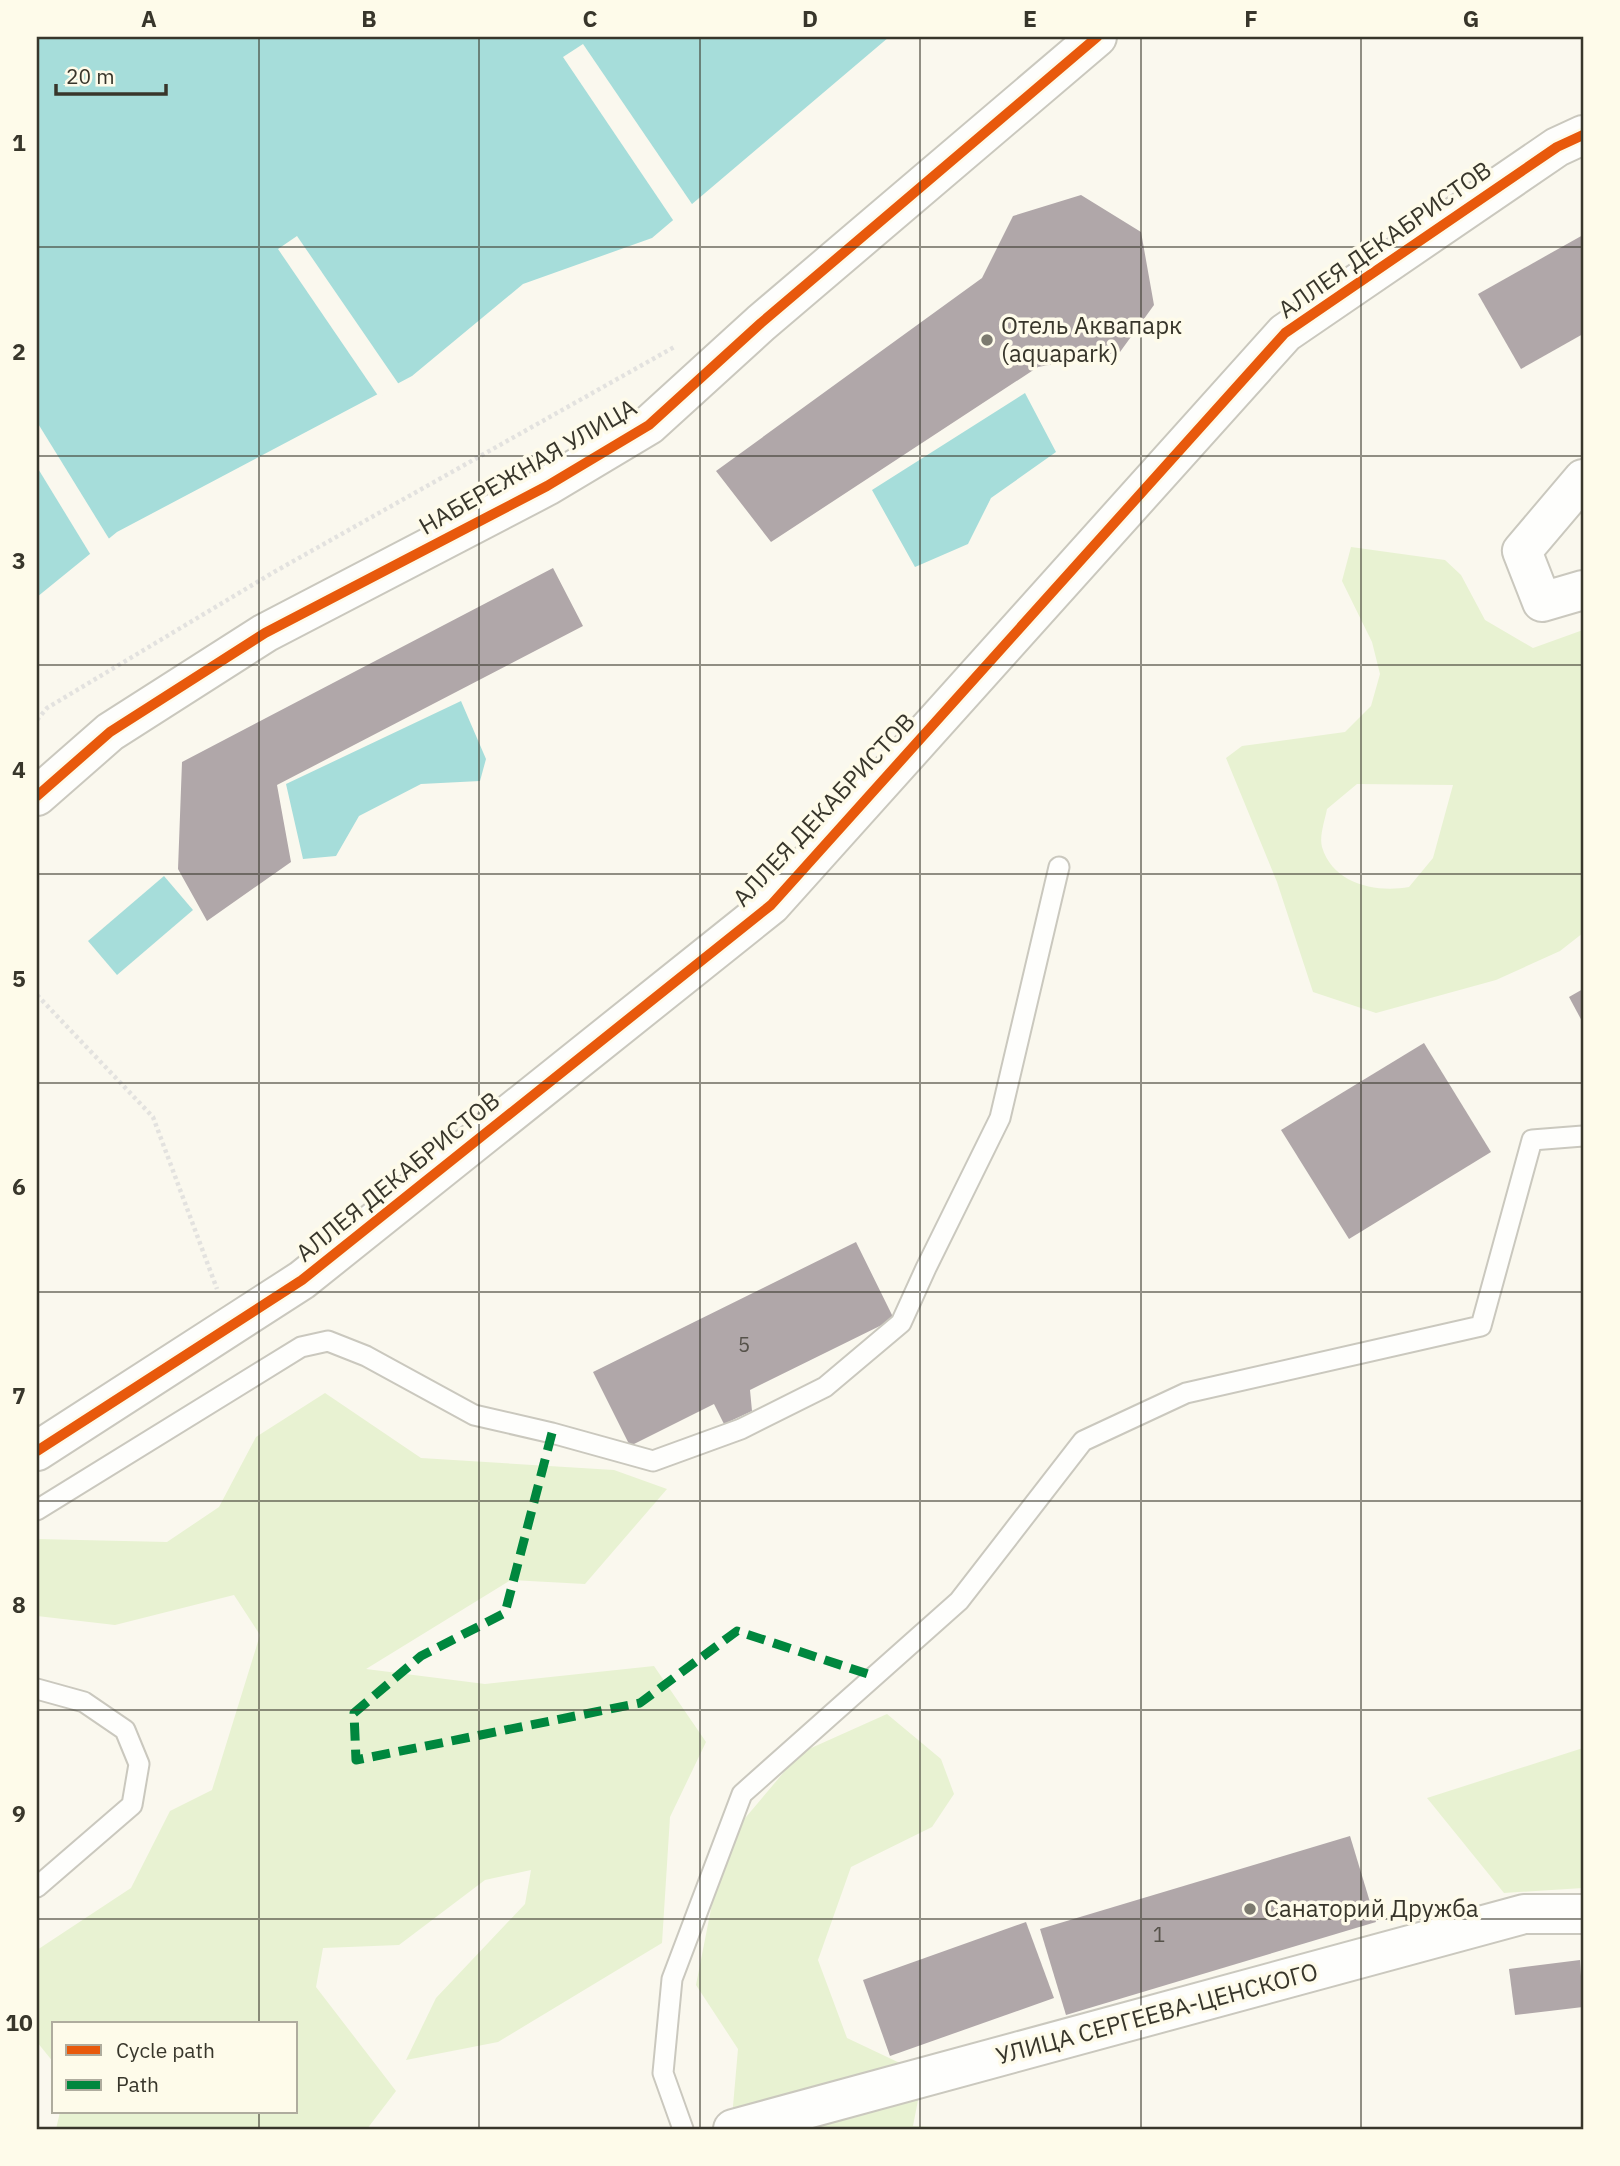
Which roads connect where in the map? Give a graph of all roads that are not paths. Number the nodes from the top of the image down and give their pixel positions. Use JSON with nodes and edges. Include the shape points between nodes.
{"nodes":[{"id":1,"x":1097,"y":37,"type":"edge"},
{"id":2,"x":1583,"y":135,"type":"edge"},
{"id":3,"x":1583,"y":479,"type":"edge"},
{"id":4,"x":1583,"y":590,"type":"edge"},
{"id":5,"x":37,"y":796,"type":"edge"},
{"id":6,"x":1059,"y":867,"type":"dead end"},
{"id":7,"x":1583,"y":1136,"type":"edge"},
{"id":8,"x":37,"y":1451,"type":"edge"},
{"id":9,"x":37,"y":1510,"type":"edge"},
{"id":10,"x":37,"y":1689,"type":"edge"},
{"id":11,"x":37,"y":1887,"type":"edge"},
{"id":12,"x":1583,"y":1914,"type":"edge"},
{"id":13,"x":683,"y":2129,"type":"edge"},
{"id":14,"x":733,"y":2129,"type":"edge"}],
"edges":[{"from":1,"to":5,"type":"street","name":"НАБЕРЕЖНАЯ УЛИЦА","via":[[761,323],[649,425],[547,486],[265,633],[110,732]]},
{"from":2,"to":8,"type":"street","name":"АЛЛЕЯ ДЕКАБРИСТОВ","via":[[1557,147],[1284,333],[771,905],[302,1280]]},
{"from":3,"to":4,"type":"street","via":[[1522,551],[1542,602]]},
{"from":6,"to":9,"type":"lane","via":[[1000,1118],[901,1323],[825,1387],[741,1429],[653,1461],[474,1415],[366,1356],[328,1342],[301,1348]]},
{"from":7,"to":13,"type":"lane","via":[[1532,1140],[1481,1326],[1186,1393],[1083,1441],[959,1601],[742,1794],[672,1979],[663,2073]]},
{"from":10,"to":11,"type":"lane","via":[[84,1702],[125,1730],[139,1763],[132,1805]]},
{"from":12,"to":14,"type":"street","name":"УЛИЦА СЕРГЕЕВА-ЦЕНСКОГО","via":[[1524,1914]]}]}
